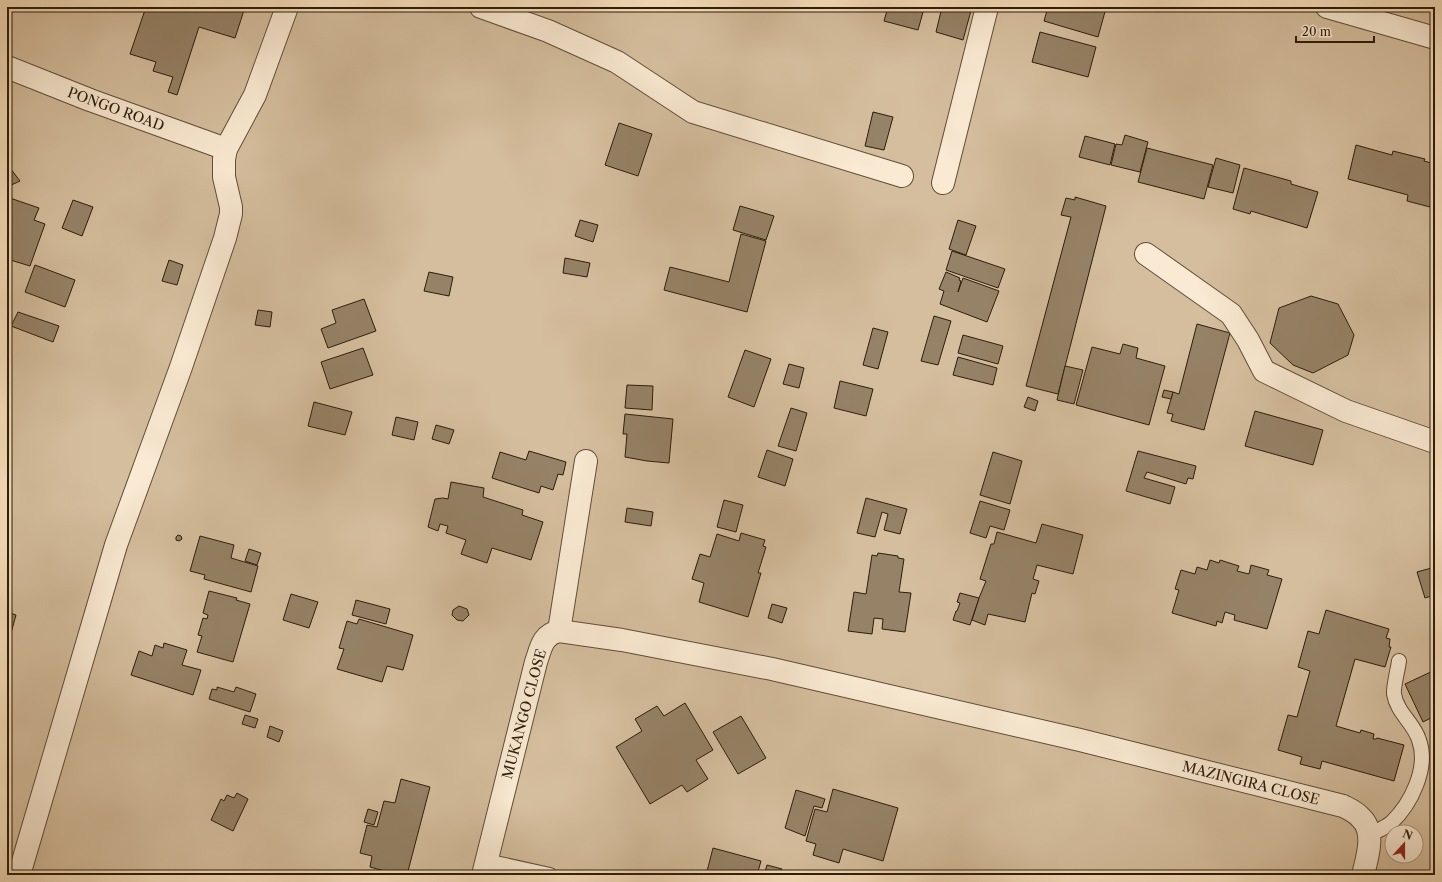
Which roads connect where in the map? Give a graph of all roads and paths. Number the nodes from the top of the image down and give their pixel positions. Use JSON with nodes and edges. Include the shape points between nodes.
{"nodes":[{"id":1,"x":288,"y":7,"type":"edge"},
{"id":2,"x":481,"y":7,"type":"edge"},
{"id":3,"x":987,"y":7,"type":"edge"},
{"id":4,"x":1327,"y":7,"type":"edge"},
{"id":5,"x":1435,"y":38,"type":"edge"},
{"id":6,"x":7,"y":68,"type":"edge"},
{"id":7,"x":226,"y":149,"type":"junction"},
{"id":8,"x":902,"y":176,"type":"dead end"},
{"id":9,"x":943,"y":183,"type":"dead end"},
{"id":10,"x":1146,"y":254,"type":"dead end"},
{"id":11,"x":1435,"y":442,"type":"edge"},
{"id":12,"x":586,"y":461,"type":"dead end"},
{"id":13,"x":559,"y":631,"type":"junction"},
{"id":14,"x":1399,"y":661,"type":"dead end"},
{"id":15,"x":1369,"y":835,"type":"junction"},
{"id":16,"x":484,"y":868,"type":"edge"},
{"id":17,"x":19,"y":875,"type":"edge"},
{"id":18,"x":550,"y":875,"type":"edge"},
{"id":19,"x":1363,"y":875,"type":"edge"}],
"edges":[{"from":1,"to":7,"type":"street","via":[[255,95]]},
{"from":2,"to":8,"type":"street","via":[[548,31],[617,62],[693,112]]},
{"from":3,"to":9,"type":"street"},
{"from":4,"to":5,"type":"street"},
{"from":6,"to":7,"type":"street","name":"PONGO ROAD"},
{"from":7,"to":17,"type":"street","via":[[224,177],[231,214],[225,238],[116,545]]},
{"from":10,"to":11,"type":"street","via":[[1231,314],[1264,371],[1346,411]]},
{"from":12,"to":13,"type":"street"},
{"from":13,"to":15,"type":"street","name":"MAZINGIRA CLOSE","via":[[622,640],[772,669],[1080,740],[1343,806],[1363,818]]},
{"from":13,"to":16,"type":"street","name":"MUKANGO CLOSE","via":[[551,633],[545,639],[536,662]]},
{"from":14,"to":15,"type":"lane","via":[[1394,693],[1403,716],[1420,741],[1422,756],[1419,774],[1415,790],[1403,809],[1390,824]]},
{"from":15,"to":19,"type":"street","name":"MAZINGIRA CLOSE"},
{"from":16,"to":18,"type":"lane"}]}
